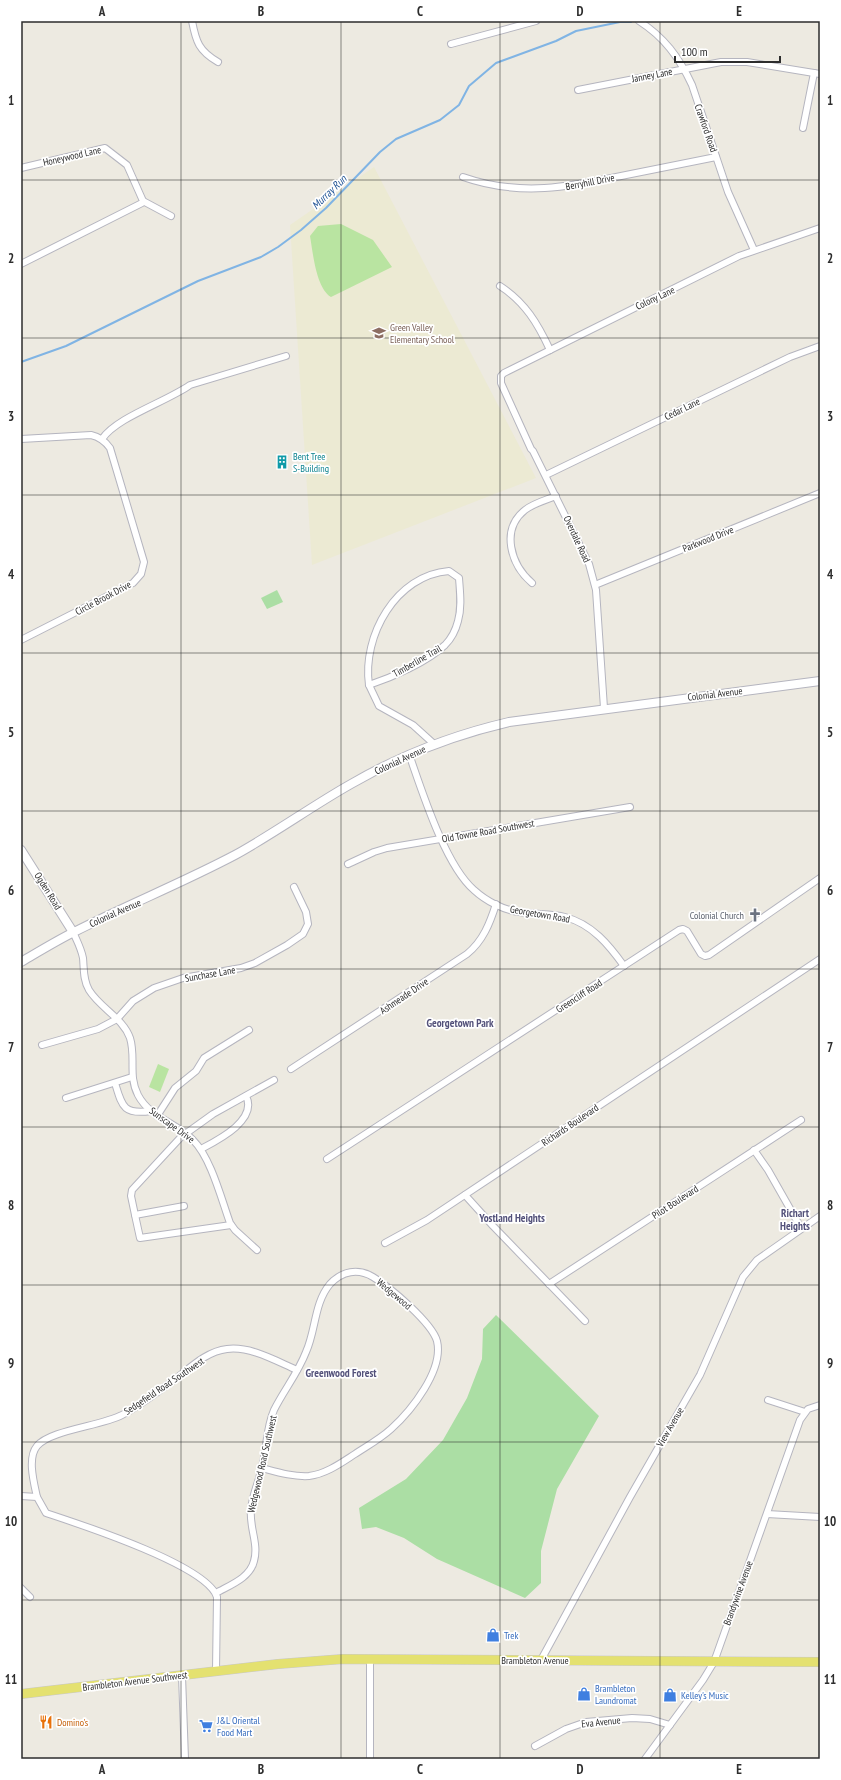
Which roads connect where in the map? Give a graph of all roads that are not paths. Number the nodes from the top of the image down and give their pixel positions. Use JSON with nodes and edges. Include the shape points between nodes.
{"nodes":[{"id":1,"x":192,"y":21,"type":"edge"},
{"id":2,"x":536,"y":21,"type":"edge"},
{"id":3,"x":639,"y":21,"type":"edge"},
{"id":4,"x":451,"y":44,"type":"dead end"},
{"id":5,"x":218,"y":62,"type":"dead end"},
{"id":6,"x":685,"y":69,"type":"junction"},
{"id":7,"x":817,"y":74,"type":"edge"},
{"id":8,"x":578,"y":90,"type":"dead end"},
{"id":9,"x":803,"y":128,"type":"dead end"},
{"id":10,"x":716,"y":157,"type":"junction"},
{"id":11,"x":21,"y":168,"type":"edge"},
{"id":12,"x":463,"y":177,"type":"dead end"},
{"id":13,"x":143,"y":200,"type":"junction"},
{"id":14,"x":171,"y":216,"type":"dead end"},
{"id":15,"x":820,"y":228,"type":"edge"},
{"id":16,"x":754,"y":250,"type":"junction"},
{"id":17,"x":21,"y":264,"type":"edge"},
{"id":18,"x":500,"y":286,"type":"dead end"},
{"id":19,"x":820,"y":346,"type":"edge"},
{"id":20,"x":550,"y":350,"type":"junction"},
{"id":21,"x":286,"y":356,"type":"dead end"},
{"id":22,"x":501,"y":383,"type":"joint"},
{"id":23,"x":21,"y":439,"type":"edge"},
{"id":24,"x":102,"y":439,"type":"junction"},
{"id":25,"x":546,"y":475,"type":"junction"},
{"id":26,"x":820,"y":493,"type":"edge"},
{"id":27,"x":556,"y":496,"type":"junction"},
{"id":28,"x":532,"y":583,"type":"dead end"},
{"id":29,"x":595,"y":585,"type":"junction"},
{"id":30,"x":21,"y":640,"type":"edge"},
{"id":31,"x":820,"y":681,"type":"edge"},
{"id":32,"x":369,"y":685,"type":"junction"},
{"id":33,"x":604,"y":708,"type":"junction"},
{"id":34,"x":434,"y":744,"type":"junction"},
{"id":35,"x":409,"y":754,"type":"junction"},
{"id":36,"x":630,"y":807,"type":"dead end"},
{"id":37,"x":442,"y":840,"type":"junction"},
{"id":38,"x":21,"y":850,"type":"edge"},
{"id":39,"x":348,"y":864,"type":"dead end"},
{"id":40,"x":820,"y":878,"type":"edge"},
{"id":41,"x":294,"y":887,"type":"dead end"},
{"id":42,"x":496,"y":904,"type":"junction"},
{"id":43,"x":73,"y":932,"type":"junction"},
{"id":44,"x":820,"y":959,"type":"edge"},
{"id":45,"x":21,"y":962,"type":"edge"},
{"id":46,"x":624,"y":966,"type":"junction"},
{"id":47,"x":117,"y":1019,"type":"junction"},
{"id":48,"x":249,"y":1030,"type":"dead end"},
{"id":49,"x":42,"y":1045,"type":"dead end"},
{"id":50,"x":291,"y":1069,"type":"dead end"},
{"id":51,"x":132,"y":1076,"type":"junction"},
{"id":52,"x":274,"y":1080,"type":"dead end"},
{"id":53,"x":115,"y":1083,"type":"junction"},
{"id":54,"x":246,"y":1096,"type":"junction"},
{"id":55,"x":66,"y":1098,"type":"dead end"},
{"id":56,"x":151,"y":1111,"type":"junction"},
{"id":57,"x":157,"y":1116,"type":"junction"},
{"id":58,"x":801,"y":1120,"type":"dead end"},
{"id":59,"x":186,"y":1133,"type":"junction"},
{"id":60,"x":201,"y":1149,"type":"junction"},
{"id":61,"x":754,"y":1150,"type":"junction"},
{"id":62,"x":328,"y":1160,"type":"dead end"},
{"id":63,"x":465,"y":1194,"type":"junction"},
{"id":64,"x":184,"y":1206,"type":"dead end"},
{"id":65,"x":135,"y":1215,"type":"junction"},
{"id":66,"x":820,"y":1216,"type":"edge"},
{"id":67,"x":231,"y":1225,"type":"junction"},
{"id":68,"x":801,"y":1228,"type":"junction"},
{"id":69,"x":385,"y":1243,"type":"dead end"},
{"id":70,"x":257,"y":1250,"type":"dead end"},
{"id":71,"x":549,"y":1284,"type":"junction"},
{"id":72,"x":585,"y":1321,"type":"dead end"},
{"id":73,"x":297,"y":1370,"type":"junction"},
{"id":74,"x":768,"y":1400,"type":"dead end"},
{"id":75,"x":820,"y":1405,"type":"edge"},
{"id":76,"x":805,"y":1412,"type":"junction"},
{"id":77,"x":262,"y":1468,"type":"junction"},
{"id":78,"x":21,"y":1496,"type":"edge"},
{"id":79,"x":37,"y":1497,"type":"junction"},
{"id":80,"x":767,"y":1514,"type":"junction"},
{"id":81,"x":820,"y":1517,"type":"edge"},
{"id":82,"x":21,"y":1588,"type":"edge"},
{"id":83,"x":216,"y":1593,"type":"junction"},
{"id":84,"x":30,"y":1598,"type":"dead end"},
{"id":85,"x":370,"y":1659,"type":"junction"},
{"id":86,"x":542,"y":1660,"type":"junction"},
{"id":87,"x":714,"y":1662,"type":"junction"},
{"id":88,"x":820,"y":1662,"type":"edge"},
{"id":89,"x":250,"y":1667,"type":"joint"},
{"id":90,"x":216,"y":1671,"type":"junction"},
{"id":91,"x":182,"y":1676,"type":"junction"},
{"id":92,"x":21,"y":1694,"type":"edge"},
{"id":93,"x":670,"y":1725,"type":"junction"},
{"id":94,"x":536,"y":1746,"type":"dead end"},
{"id":95,"x":185,"y":1759,"type":"edge"},
{"id":96,"x":370,"y":1759,"type":"edge"},
{"id":97,"x":645,"y":1759,"type":"edge"}],
"edges":[{"from":1,"to":5,"type":"street","via":[[195,39],[201,50]]},
{"from":2,"to":4,"type":"street"},
{"from":3,"to":6,"type":"street","name":"Crawford Road","via":[[665,41]]},
{"from":6,"to":7,"type":"street","name":"Janney Lane","via":[[735,61]]},
{"from":6,"to":8,"type":"street","name":"Janney Lane"},
{"from":6,"to":10,"type":"street","name":"Crawford Road"},
{"from":7,"to":9,"type":"street"},
{"from":10,"to":12,"type":"street","name":"Berryhill Drive","via":[[548,189],[506,188]]},
{"from":10,"to":16,"type":"street","name":"Crawford Road","via":[[728,192]]},
{"from":11,"to":13,"type":"street","name":"Honeywood Lane","via":[[105,148],[127,165]]},
{"from":13,"to":14,"type":"street"},
{"from":13,"to":17,"type":"street","via":[[142,203]]},
{"from":15,"to":16,"type":"street","name":"Colony Lane"},
{"from":16,"to":20,"type":"street","name":"Colony Lane"},
{"from":18,"to":20,"type":"street","via":[[527,308]]},
{"from":19,"to":25,"type":"street","name":"Cedar Lane","via":[[790,357]]},
{"from":20,"to":22,"type":"street","name":"Colony Lane","via":[[504,372]]},
{"from":21,"to":24,"type":"street","via":[[190,384],[178,393],[116,425]]},
{"from":22,"to":25,"type":"street","name":"Overdale Road","via":[[531,449]]},
{"from":23,"to":24,"type":"street","via":[[91,435]]},
{"from":24,"to":30,"type":"street","name":"Circle Brook Drive","via":[[110,448],[143,556],[141,574],[123,590]]},
{"from":25,"to":27,"type":"street","name":"Overdale Road"},
{"from":26,"to":29,"type":"street","name":"Parkwood Drive"},
{"from":27,"to":28,"type":"street","via":[[526,510],[512,528],[511,545],[515,562]]},
{"from":27,"to":29,"type":"street","name":"Overdale Road","via":[[589,564]]},
{"from":29,"to":33,"type":"street","name":"Overdale Road"},
{"from":31,"to":33,"type":"main road","name":"Colonial Avenue"},
{"from":32,"to":32,"type":"street","name":"Timberline Trail","via":[[404,670],[445,645],[458,620],[461,597],[459,578],[454,573],[440,572],[421,578],[391,604],[378,624],[371,647]]},
{"from":32,"to":34,"type":"street","name":"Timberline Trail","via":[[380,706],[413,725]]},
{"from":33,"to":34,"type":"main road","name":"Colonial Avenue","via":[[508,722]]},
{"from":34,"to":35,"type":"main road","name":"Colonial Avenue"},
{"from":35,"to":37,"type":"street","name":"Georgetown Road"},
{"from":35,"to":43,"type":"main road","name":"Colonial Avenue","via":[[351,784],[207,870]]},
{"from":36,"to":37,"type":"street","name":"Old Towne Road Southwest"},
{"from":37,"to":39,"type":"street","name":"Old Towne Road Southwest","via":[[387,848]]},
{"from":37,"to":42,"type":"street","name":"Georgetown Road","via":[[457,871],[466,882]]},
{"from":38,"to":43,"type":"main road","name":"Ogden Road"},
{"from":40,"to":46,"type":"street","name":"Greencliff Road","via":[[709,955],[701,954],[683,929]]},
{"from":41,"to":47,"type":"street","name":"Sunchase Lane","via":[[308,920],[303,934],[271,955],[242,968],[183,978],[154,988],[134,1001]]},
{"from":42,"to":46,"type":"street","name":"Georgetown Road","via":[[519,912],[565,917],[576,921],[601,937]]},
{"from":42,"to":50,"type":"street","name":"Ashmeade Drive","via":[[480,941],[467,954]]},
{"from":43,"to":45,"type":"main road","name":"Colonial Avenue"},
{"from":43,"to":47,"type":"street","name":"Sunscape Drive","via":[[80,946],[84,978],[89,990]]},
{"from":44,"to":63,"type":"street","name":"Richards Boulevard"},
{"from":46,"to":62,"type":"street","name":"Greencliff Road"},
{"from":47,"to":49,"type":"street","name":"Sunchase Lane","via":[[98,1029]]},
{"from":47,"to":51,"type":"street","name":"Sunscape Drive","via":[[125,1028],[132,1045]]},
{"from":48,"to":57,"type":"street","via":[[204,1058],[196,1071],[175,1088]]},
{"from":51,"to":53,"type":"street"},
{"from":51,"to":56,"type":"street","name":"Sunscape Drive","via":[[137,1094]]},
{"from":52,"to":54,"type":"street"},
{"from":53,"to":55,"type":"street"},
{"from":53,"to":56,"type":"street","via":[[119,1101],[126,1109],[134,1112]]},
{"from":54,"to":59,"type":"street","via":[[213,1114]]},
{"from":54,"to":60,"type":"street","via":[[249,1109],[240,1123]]},
{"from":56,"to":57,"type":"street","name":"Sunscape Drive"},
{"from":57,"to":59,"type":"street","name":"Sunscape Drive"},
{"from":58,"to":61,"type":"street","name":"Pilot Boulevard"},
{"from":59,"to":60,"type":"street","name":"Sunscape Drive"},
{"from":59,"to":65,"type":"street","via":[[132,1190],[130,1196]]},
{"from":60,"to":67,"type":"street","name":"Sunscape Drive"},
{"from":61,"to":68,"type":"street"},
{"from":61,"to":71,"type":"street","name":"Pilot Boulevard"},
{"from":63,"to":69,"type":"street","via":[[427,1220]]},
{"from":63,"to":71,"type":"street"},
{"from":64,"to":65,"type":"street"},
{"from":65,"to":67,"type":"street","via":[[140,1238]]},
{"from":66,"to":68,"type":"street","name":"View Avenue"},
{"from":67,"to":70,"type":"street","name":"Sunscape Drive"},
{"from":68,"to":86,"type":"street","name":"View Avenue","via":[[757,1260],[743,1277],[700,1375],[630,1497]]},
{"from":71,"to":72,"type":"street"},
{"from":73,"to":77,"type":"street","name":"Wedgewood Road Southwest","via":[[270,1421]]},
{"from":73,"to":77,"type":"street","name":"Wedgewood","via":[[310,1341],[325,1292],[336,1278],[350,1272],[364,1272],[373,1277],[415,1311],[434,1334],[438,1350],[430,1379],[410,1410],[374,1442],[340,1464],[310,1476]]},
{"from":73,"to":79,"type":"street","name":"Sedgefield Road Southwest","via":[[261,1355],[237,1349],[212,1353],[122,1415],[52,1436],[37,1446],[33,1461]]},
{"from":74,"to":76,"type":"street"},
{"from":75,"to":76,"type":"street","via":[[813,1406]]},
{"from":76,"to":80,"type":"street","name":"Brandywine Avenue"},
{"from":77,"to":83,"type":"street","name":"Wedgewood Road Southwest","via":[[251,1508],[254,1561],[240,1580]]},
{"from":78,"to":79,"type":"street"},
{"from":79,"to":83,"type":"street","via":[[46,1513],[94,1529],[175,1563],[200,1578]]},
{"from":80,"to":81,"type":"street"},
{"from":80,"to":87,"type":"street","name":"Brandywine Avenue"},
{"from":82,"to":84,"type":"street"},
{"from":83,"to":90,"type":"street"},
{"from":85,"to":86,"type":"main road","name":"Brambleton Avenue"},
{"from":85,"to":89,"type":"main road","name":"Brambleton Avenue"},
{"from":85,"to":96,"type":"street"},
{"from":86,"to":87,"type":"main road","name":"Brambleton Avenue"},
{"from":87,"to":88,"type":"main road","name":"Brambleton Avenue"},
{"from":87,"to":93,"type":"street","name":"Brandywine Avenue"},
{"from":89,"to":90,"type":"main road","name":"Brambleton Avenue Southwest"},
{"from":90,"to":91,"type":"main road","name":"Brambleton Avenue Southwest"},
{"from":91,"to":92,"type":"main road","name":"Brambleton Avenue Southwest"},
{"from":91,"to":95,"type":"street"},
{"from":93,"to":94,"type":"street","name":"Eva Avenue","via":[[650,1719],[632,1718],[586,1722],[566,1728]]},
{"from":93,"to":97,"type":"street","name":"Brandywine Avenue"}]}
